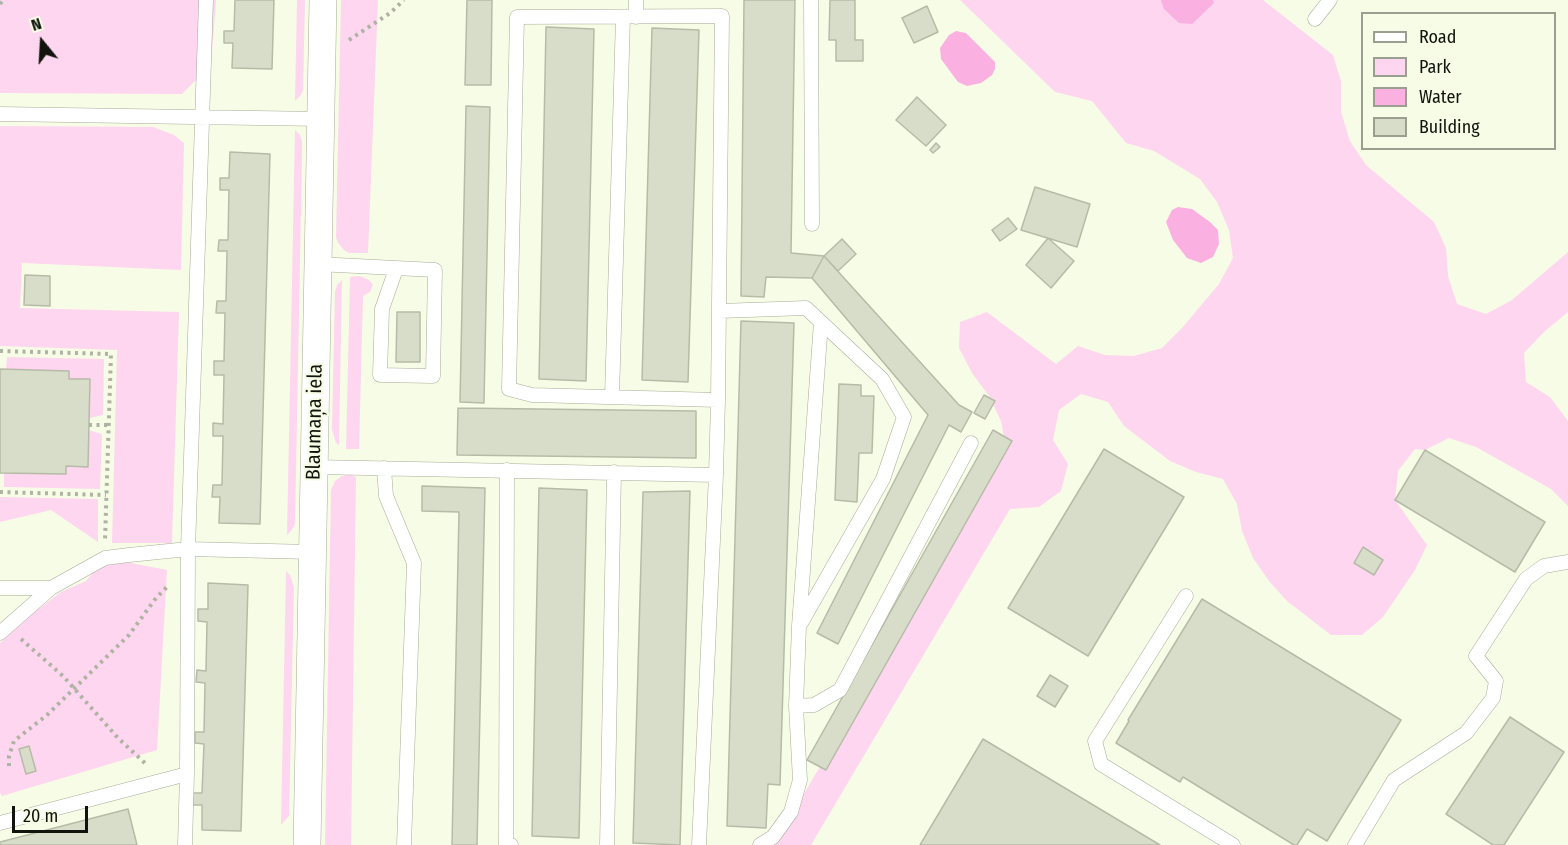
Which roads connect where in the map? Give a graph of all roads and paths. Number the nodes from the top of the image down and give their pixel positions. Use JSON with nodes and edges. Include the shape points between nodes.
{"nodes":[{"id":1,"x":3,"y":0,"type":"edge"},
{"id":2,"x":206,"y":0,"type":"edge"},
{"id":3,"x":323,"y":0,"type":"edge"},
{"id":4,"x":404,"y":0,"type":"edge"},
{"id":5,"x":636,"y":0,"type":"edge"},
{"id":6,"x":812,"y":0,"type":"edge"},
{"id":7,"x":1330,"y":0,"type":"edge"},
{"id":8,"x":0,"y":4,"type":"edge"},
{"id":9,"x":629,"y":17,"type":"junction"},
{"id":10,"x":1315,"y":19,"type":"dead end"},
{"id":11,"x":345,"y":42,"type":"dead end"},
{"id":12,"x":0,"y":114,"type":"edge"},
{"id":13,"x":203,"y":116,"type":"junction"},
{"id":14,"x":321,"y":119,"type":"junction"},
{"id":15,"x":813,"y":224,"type":"dead end"},
{"id":16,"x":317,"y":264,"type":"junction"},
{"id":17,"x":396,"y":269,"type":"junction"},
{"id":18,"x":719,"y":311,"type":"junction"},
{"id":19,"x":821,"y":322,"type":"junction"},
{"id":20,"x":381,"y":338,"type":"junction"},
{"id":21,"x":396,"y":338,"type":"dead end"},
{"id":22,"x":0,"y":351,"type":"edge"},
{"id":23,"x":612,"y":397,"type":"junction"},
{"id":24,"x":718,"y":400,"type":"junction"},
{"id":25,"x":89,"y":425,"type":"dead end"},
{"id":26,"x":108,"y":425,"type":"junction"},
{"id":27,"x":971,"y":443,"type":"dead end"},
{"id":28,"x":314,"y":467,"type":"junction"},
{"id":29,"x":384,"y":468,"type":"junction"},
{"id":30,"x":507,"y":470,"type":"junction"},
{"id":31,"x":614,"y":472,"type":"junction"},
{"id":32,"x":716,"y":474,"type":"junction"},
{"id":33,"x":0,"y":492,"type":"edge"},
{"id":34,"x":106,"y":495,"type":"junction"},
{"id":35,"x":105,"y":542,"type":"dead end"},
{"id":36,"x":188,"y":549,"type":"junction"},
{"id":37,"x":312,"y":552,"type":"junction"},
{"id":38,"x":1568,"y":562,"type":"edge"},
{"id":39,"x":188,"y":566,"type":"junction"},
{"id":40,"x":0,"y":588,"type":"edge"},
{"id":41,"x":51,"y":588,"type":"junction"},
{"id":42,"x":1186,"y":596,"type":"dead end"},
{"id":43,"x":799,"y":626,"type":"junction"},
{"id":44,"x":4,"y":629,"type":"edge"},
{"id":45,"x":75,"y":689,"type":"junction"},
{"id":46,"x":796,"y":706,"type":"junction"},
{"id":47,"x":9,"y":766,"type":"dead end"},
{"id":48,"x":187,"y":774,"type":"junction"},
{"id":49,"x":164,"y":780,"type":"junction"},
{"id":50,"x":0,"y":823,"type":"edge"},
{"id":51,"x":185,"y":845,"type":"edge"},
{"id":52,"x":307,"y":845,"type":"edge"},
{"id":53,"x":404,"y":845,"type":"edge"},
{"id":54,"x":511,"y":845,"type":"edge"},
{"id":55,"x":607,"y":845,"type":"edge"},
{"id":56,"x":699,"y":845,"type":"edge"},
{"id":57,"x":760,"y":845,"type":"edge"},
{"id":58,"x":1233,"y":845,"type":"edge"},
{"id":59,"x":1356,"y":845,"type":"edge"}],
"edges":[{"from":1,"to":8,"type":"path"},
{"from":2,"to":13,"type":"lane"},
{"from":3,"to":14,"type":"street","name":"Blaumaņa iela"},
{"from":4,"to":11,"type":"path"},
{"from":5,"to":9,"type":"lane"},
{"from":6,"to":15,"type":"lane"},
{"from":7,"to":10,"type":"lane"},
{"from":9,"to":18,"type":"lane","via":[[722,16]]},
{"from":9,"to":23,"type":"lane"},
{"from":9,"to":23,"type":"lane","via":[[517,17],[509,389],[532,395]]},
{"from":12,"to":13,"type":"lane"},
{"from":13,"to":14,"type":"lane"},
{"from":13,"to":36,"type":"lane"},
{"from":14,"to":16,"type":"street","name":"Blaumaņa iela"},
{"from":16,"to":17,"type":"lane"},
{"from":16,"to":28,"type":"street","name":"Blaumaņa iela"},
{"from":17,"to":20,"type":"lane","via":[[381,309]]},
{"from":17,"to":20,"type":"lane","via":[[435,270],[427,339],[433,376],[380,375]]},
{"from":18,"to":19,"type":"lane","via":[[806,308]]},
{"from":18,"to":24,"type":"lane"},
{"from":19,"to":43,"type":"lane"},
{"from":19,"to":43,"type":"lane","via":[[882,379],[904,417],[883,479]]},
{"from":20,"to":21,"type":"lane"},
{"from":22,"to":26,"type":"path","via":[[111,354]]},
{"from":23,"to":24,"type":"lane"},
{"from":24,"to":32,"type":"lane"},
{"from":25,"to":26,"type":"path"},
{"from":26,"to":34,"type":"path"},
{"from":27,"to":46,"type":"lane","via":[[840,690],[814,705]]},
{"from":28,"to":29,"type":"lane"},
{"from":28,"to":37,"type":"street","name":"Blaumaņa iela"},
{"from":29,"to":30,"type":"lane"},
{"from":29,"to":53,"type":"lane","via":[[386,496],[414,563]]},
{"from":30,"to":31,"type":"lane"},
{"from":30,"to":54,"type":"lane","via":[[506,844]]},
{"from":31,"to":32,"type":"lane"},
{"from":31,"to":55,"type":"lane"},
{"from":32,"to":56,"type":"lane"},
{"from":33,"to":34,"type":"path"},
{"from":34,"to":35,"type":"path"},
{"from":36,"to":37,"type":"lane"},
{"from":36,"to":39,"type":"lane"},
{"from":36,"to":41,"type":"lane","via":[[105,558]]},
{"from":37,"to":52,"type":"street","name":"Blaumaņa iela"},
{"from":38,"to":59,"type":"lane","via":[[1544,566],[1526,579],[1476,657],[1496,681],[1493,698],[1466,733],[1394,780]]},
{"from":39,"to":45,"type":"path","via":[[156,598],[129,635]]},
{"from":39,"to":48,"type":"lane"},
{"from":40,"to":41,"type":"lane"},
{"from":41,"to":44,"type":"lane"},
{"from":42,"to":58,"type":"lane","via":[[1095,741],[1101,764]]},
{"from":43,"to":46,"type":"lane"},
{"from":44,"to":45,"type":"path"},
{"from":45,"to":47,"type":"path","via":[[14,741]]},
{"from":45,"to":49,"type":"path","via":[[117,738]]},
{"from":46,"to":57,"type":"lane","via":[[800,780],[791,812],[773,837]]},
{"from":48,"to":49,"type":"lane"},
{"from":48,"to":51,"type":"lane"},
{"from":49,"to":50,"type":"lane"}]}
